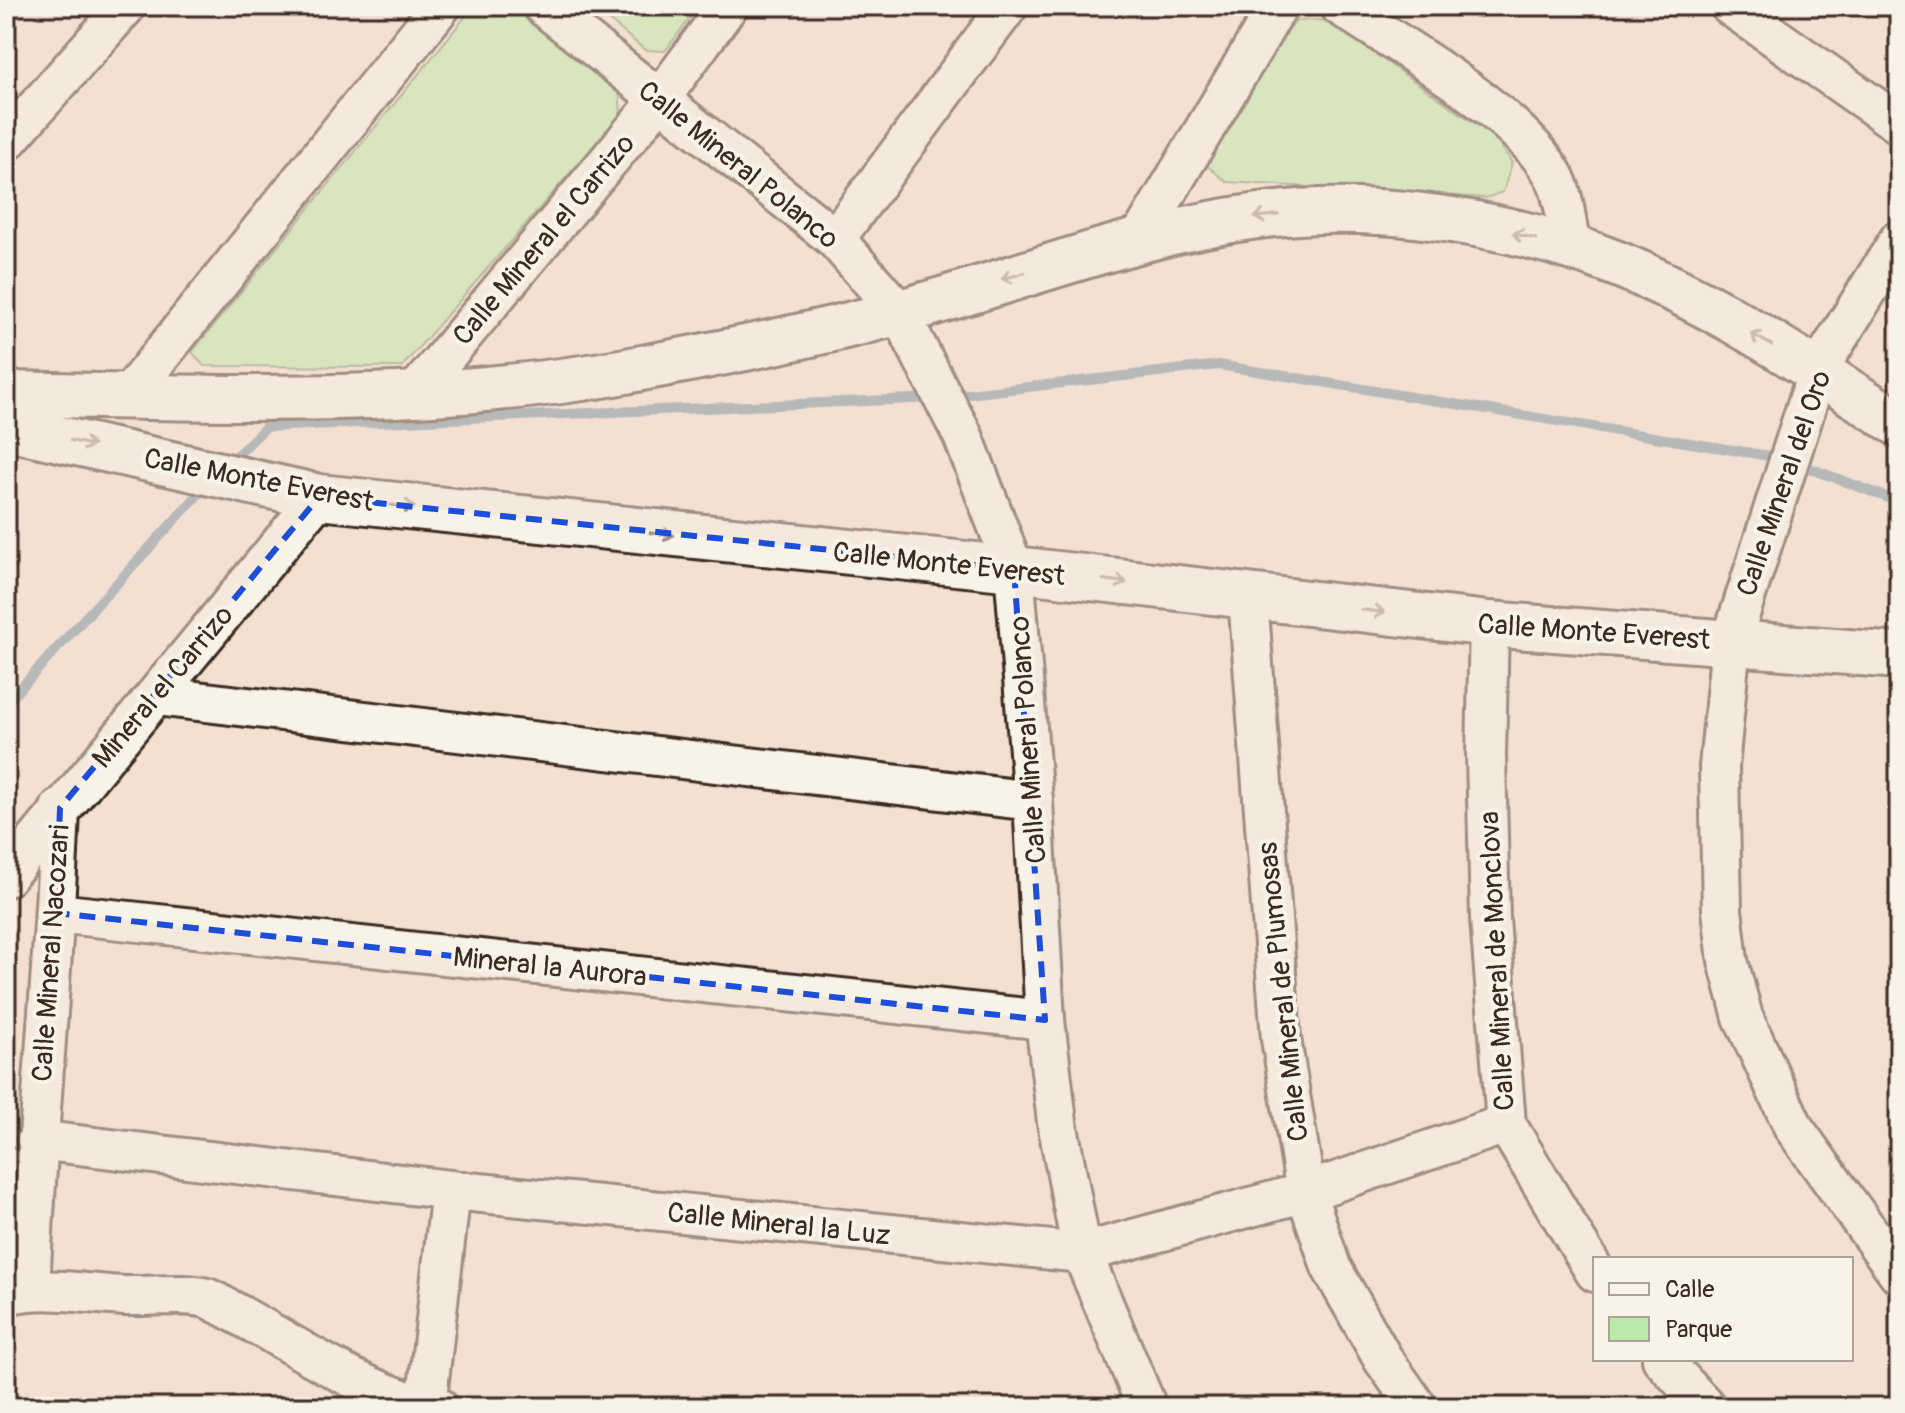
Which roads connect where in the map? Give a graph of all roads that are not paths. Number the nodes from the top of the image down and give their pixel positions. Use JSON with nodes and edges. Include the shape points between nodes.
{"nodes":[{"id":1,"x":126,"y":6,"type":"edge"},
{"id":2,"x":441,"y":6,"type":"edge"},
{"id":3,"x":543,"y":6,"type":"edge"},
{"id":4,"x":728,"y":6,"type":"edge"},
{"id":5,"x":1008,"y":6,"type":"edge"},
{"id":6,"x":1278,"y":6,"type":"edge"},
{"id":7,"x":1340,"y":6,"type":"edge"},
{"id":8,"x":1730,"y":6,"type":"edge"},
{"id":9,"x":660,"y":99,"type":"junction"},
{"id":10,"x":1899,"y":124,"type":"edge"},
{"id":11,"x":6,"y":142,"type":"edge"},
{"id":12,"x":835,"y":239,"type":"junction"},
{"id":13,"x":1899,"y":240,"type":"edge"},
{"id":14,"x":1138,"y":241,"type":"junction"},
{"id":15,"x":1571,"y":247,"type":"junction"},
{"id":16,"x":899,"y":312,"type":"junction"},
{"id":17,"x":1818,"y":370,"type":"junction"},
{"id":18,"x":6,"y":394,"type":"edge"},
{"id":19,"x":414,"y":394,"type":"junction"},
{"id":20,"x":128,"y":396,"type":"junction"},
{"id":21,"x":1899,"y":424,"type":"edge"},
{"id":22,"x":6,"y":427,"type":"edge"},
{"id":23,"x":319,"y":497,"type":"junction"},
{"id":24,"x":1014,"y":569,"type":"junction"},
{"id":25,"x":1248,"y":597,"type":"junction"},
{"id":26,"x":1489,"y":624,"type":"junction"},
{"id":27,"x":1731,"y":642,"type":"junction"},
{"id":28,"x":1899,"y":656,"type":"edge"},
{"id":29,"x":156,"y":696,"type":"junction"},
{"id":30,"x":1033,"y":801,"type":"junction"},
{"id":31,"x":60,"y":808,"type":"junction"},
{"id":32,"x":6,"y":877,"type":"edge"},
{"id":33,"x":56,"y":913,"type":"junction"},
{"id":34,"x":1045,"y":1020,"type":"junction"},
{"id":35,"x":1506,"y":1124,"type":"junction"},
{"id":36,"x":37,"y":1140,"type":"junction"},
{"id":37,"x":451,"y":1190,"type":"junction"},
{"id":38,"x":1306,"y":1192,"type":"junction"},
{"id":39,"x":1082,"y":1253,"type":"junction"},
{"id":40,"x":1593,"y":1269,"type":"edge"},
{"id":41,"x":1899,"y":1274,"type":"edge"},
{"id":42,"x":18,"y":1292,"type":"edge"},
{"id":43,"x":1664,"y":1361,"type":"edge"},
{"id":44,"x":432,"y":1406,"type":"edge"},
{"id":45,"x":1147,"y":1407,"type":"edge"},
{"id":46,"x":1417,"y":1407,"type":"edge"},
{"id":47,"x":1706,"y":1407,"type":"edge"}],
"edges":[{"from":1,"to":11,"type":"street"},
{"from":2,"to":20,"type":"street"},
{"from":3,"to":9,"type":"street","name":"Calle Mineral Polanco"},
{"from":4,"to":9,"type":"street","name":"Calle Mineral el Carrizo"},
{"from":5,"to":12,"type":"street"},
{"from":6,"to":14,"type":"street"},
{"from":7,"to":15,"type":"street","via":[[1474,95],[1538,153],[1556,178]]},
{"from":8,"to":10,"type":"street"},
{"from":9,"to":12,"type":"street","name":"Calle Mineral Polanco"},
{"from":9,"to":19,"type":"street","name":"Calle Mineral el Carrizo"},
{"from":12,"to":16,"type":"street","name":"Calle Mineral Polanco"},
{"from":13,"to":17,"type":"street","name":"Calle Mineral del Oro"},
{"from":15,"to":14,"type":"street","one_way":true,"via":[[1459,222],[1341,212],[1270,214]]},
{"from":14,"to":16,"type":"street","one_way":true},
{"from":17,"to":15,"type":"street","one_way":true,"via":[[1671,290]]},
{"from":16,"to":19,"type":"street","via":[[768,344],[606,374]]},
{"from":16,"to":24,"type":"street","name":"Calle Mineral Polanco","via":[[944,396]]},
{"from":17,"to":21,"type":"street"},
{"from":17,"to":27,"type":"street","name":"Calle Mineral del Oro"},
{"from":18,"to":20,"type":"street"},
{"from":19,"to":20,"type":"street"},
{"from":22,"to":23,"type":"street","name":"Calle Monte Everest","one_way":true},
{"from":23,"to":24,"type":"street","name":"Calle Monte Everest","one_way":true},
{"from":23,"to":29,"type":"street","name":"Mineral el Carrizo"},
{"from":24,"to":25,"type":"street","name":"Calle Monte Everest","one_way":true},
{"from":24,"to":30,"type":"street","name":"Calle Mineral Polanco"},
{"from":25,"to":26,"type":"street","name":"Calle Monte Everest","one_way":true},
{"from":25,"to":38,"type":"street","name":"Calle Mineral de Plumosas","via":[[1281,1039]]},
{"from":26,"to":27,"type":"street","name":"Calle Monte Everest"},
{"from":26,"to":35,"type":"street","name":"Calle Mineral de Monclova","via":[[1490,919]]},
{"from":27,"to":28,"type":"street","name":"Calle Monte Everest"},
{"from":27,"to":41,"type":"street","name":"Calle Mineral del Oro","via":[[1719,767],[1722,910],[1743,1017],[1794,1128]]},
{"from":29,"to":30,"type":"street"},
{"from":29,"to":31,"type":"street","name":"Mineral el Carrizo"},
{"from":30,"to":34,"type":"street","name":"Calle Mineral Polanco"},
{"from":31,"to":32,"type":"street","name":"Mineral el Carrizo"},
{"from":31,"to":33,"type":"street","name":"Calle Mineral Nacozari"},
{"from":33,"to":34,"type":"street","name":"Mineral la Aurora"},
{"from":33,"to":36,"type":"street","name":"Calle Mineral Nacozari"},
{"from":34,"to":39,"type":"street","name":"Calle Mineral Polanco","via":[[1057,1122]]},
{"from":35,"to":38,"type":"street","name":"Calle Mineral la Luz"},
{"from":35,"to":40,"type":"street","name":"Calle Mineral de Monclova"},
{"from":36,"to":37,"type":"street","name":"Calle Mineral la Luz"},
{"from":36,"to":42,"type":"street","name":"Calle Mineral Nacozari"},
{"from":37,"to":39,"type":"street","name":"Calle Mineral la Luz"},
{"from":37,"to":44,"type":"street"},
{"from":38,"to":39,"type":"street","name":"Calle Mineral la Luz"},
{"from":38,"to":46,"type":"street","name":"Calle Mineral de Plumosas","via":[[1331,1267]]},
{"from":39,"to":45,"type":"street","name":"Calle Mineral Polanco"},
{"from":42,"to":44,"type":"street","via":[[207,1298],[325,1363],[402,1399]]},
{"from":43,"to":47,"type":"street"}]}
